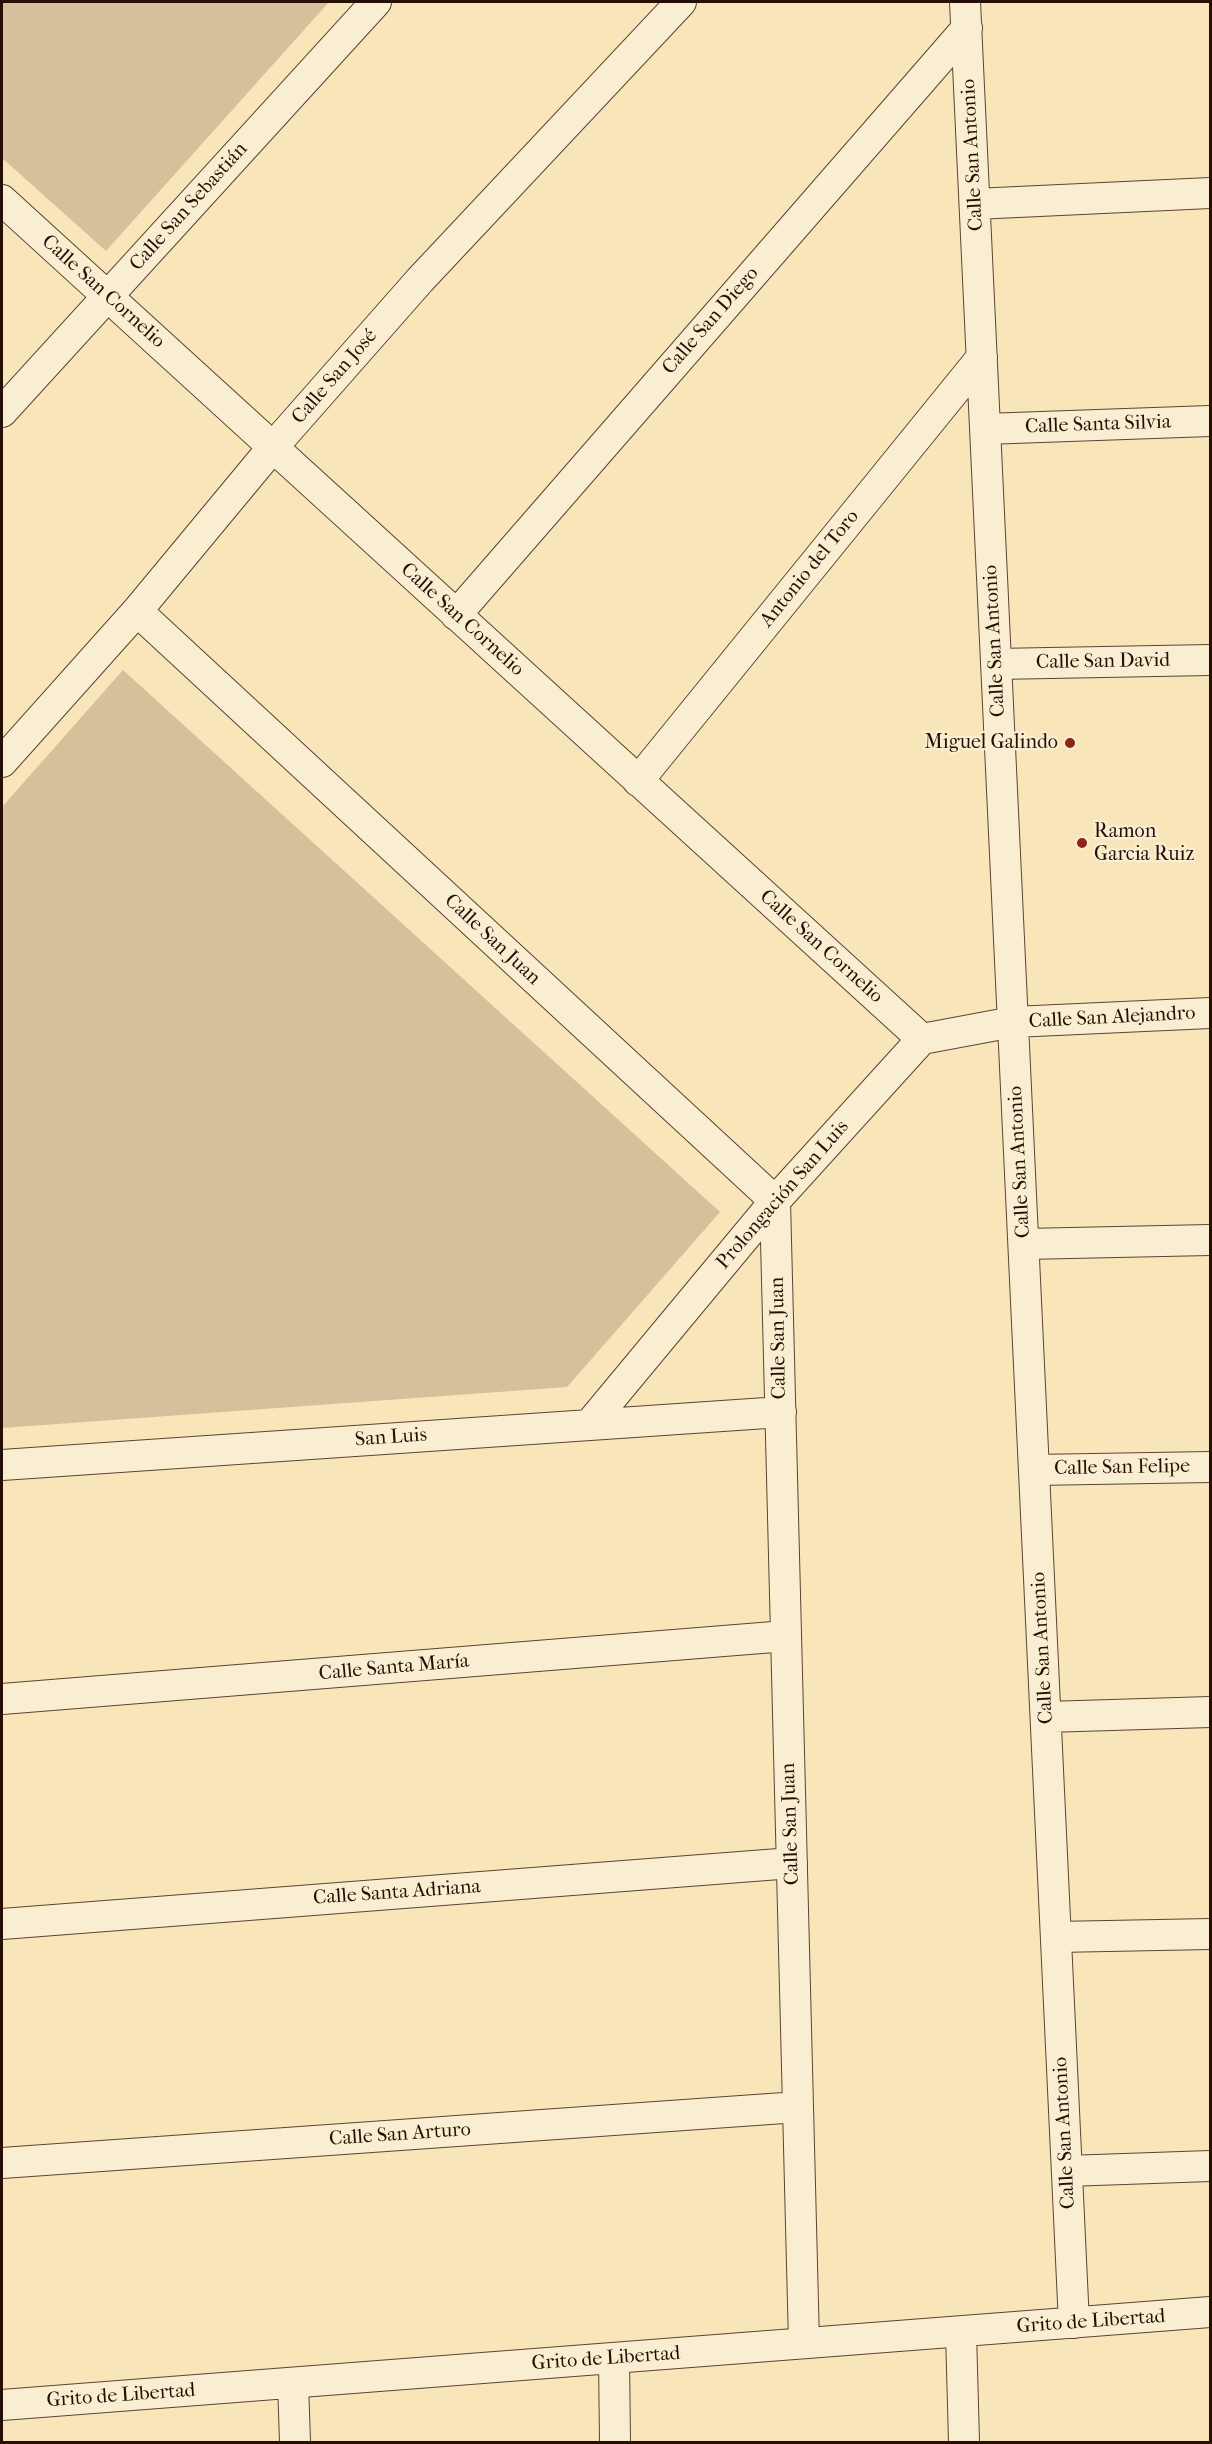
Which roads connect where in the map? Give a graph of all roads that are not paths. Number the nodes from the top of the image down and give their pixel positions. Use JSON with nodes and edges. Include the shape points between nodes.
{"nodes":[{"id":1,"x":376,"y":2,"type":"edge"},
{"id":2,"x":681,"y":2,"type":"edge"},
{"id":3,"x":966,"y":15,"type":"edge"},
{"id":4,"x":1210,"y":193,"type":"edge"},
{"id":5,"x":2,"y":200,"type":"edge"},
{"id":6,"x":975,"y":204,"type":"junction"},
{"id":7,"x":107,"y":296,"type":"junction"},
{"id":8,"x":982,"y":357,"type":"junction"},
{"id":9,"x":2,"y":412,"type":"edge"},
{"id":10,"x":1210,"y":421,"type":"edge"},
{"id":11,"x":986,"y":429,"type":"junction"},
{"id":12,"x":273,"y":447,"type":"junction"},
{"id":13,"x":137,"y":611,"type":"junction"},
{"id":14,"x":456,"y":615,"type":"junction"},
{"id":15,"x":1210,"y":660,"type":"edge"},
{"id":16,"x":996,"y":664,"type":"junction"},
{"id":17,"x":2,"y":762,"type":"edge"},
{"id":18,"x":638,"y":781,"type":"junction"},
{"id":19,"x":1210,"y":1013,"type":"edge"},
{"id":20,"x":1013,"y":1023,"type":"junction"},
{"id":21,"x":922,"y":1039,"type":"junction"},
{"id":22,"x":775,"y":1201,"type":"junction"},
{"id":23,"x":1210,"y":1240,"type":"edge"},
{"id":24,"x":1024,"y":1244,"type":"junction"},
{"id":25,"x":781,"y":1412,"type":"junction"},
{"id":26,"x":589,"y":1425,"type":"junction"},
{"id":27,"x":2,"y":1465,"type":"edge"},
{"id":28,"x":1210,"y":1467,"type":"edge"},
{"id":29,"x":1034,"y":1470,"type":"junction"},
{"id":30,"x":786,"y":1636,"type":"junction"},
{"id":31,"x":2,"y":1699,"type":"edge"},
{"id":32,"x":1210,"y":1712,"type":"edge"},
{"id":33,"x":1046,"y":1717,"type":"junction"},
{"id":34,"x":792,"y":1863,"type":"junction"},
{"id":35,"x":2,"y":1924,"type":"edge"},
{"id":36,"x":1210,"y":1934,"type":"edge"},
{"id":37,"x":1056,"y":1937,"type":"junction"},
{"id":38,"x":798,"y":2107,"type":"junction"},
{"id":39,"x":2,"y":2163,"type":"edge"},
{"id":40,"x":1210,"y":2166,"type":"edge"},
{"id":41,"x":1066,"y":2172,"type":"junction"},
{"id":42,"x":1210,"y":2312,"type":"edge"},
{"id":43,"x":1074,"y":2323,"type":"junction"},
{"id":44,"x":961,"y":2332,"type":"junction"},
{"id":45,"x":804,"y":2343,"type":"junction"},
{"id":46,"x":614,"y":2358,"type":"junction"},
{"id":47,"x":293,"y":2382,"type":"junction"},
{"id":48,"x":2,"y":2405,"type":"edge"},
{"id":49,"x":295,"y":2442,"type":"edge"},
{"id":50,"x":615,"y":2442,"type":"edge"},
{"id":51,"x":963,"y":2442,"type":"edge"}],
"edges":[{"from":1,"to":7,"type":"street","name":"Calle San Sebastián"},
{"from":2,"to":12,"type":"street","name":"Calle San José","via":[[420,280]]},
{"from":3,"to":6,"type":"street","name":"Calle San Antonio"},
{"from":3,"to":14,"type":"street","name":"Calle San Diego"},
{"from":4,"to":6,"type":"street"},
{"from":5,"to":7,"type":"street","name":"Calle San Cornelio"},
{"from":6,"to":8,"type":"street","name":"Calle San Antonio"},
{"from":7,"to":9,"type":"street","name":"Calle San Sebastián"},
{"from":7,"to":12,"type":"street","name":"Calle San Cornelio"},
{"from":8,"to":11,"type":"street","name":"Calle San Antonio"},
{"from":8,"to":18,"type":"street","name":"Antonio del Toro"},
{"from":10,"to":11,"type":"street","name":"Calle Santa Silvia"},
{"from":11,"to":16,"type":"street","name":"Calle San Antonio"},
{"from":12,"to":13,"type":"street","name":"Calle San José"},
{"from":12,"to":14,"type":"street","name":"Calle San Cornelio"},
{"from":13,"to":17,"type":"street","name":"Calle San José"},
{"from":13,"to":22,"type":"street","name":"Calle San Juan"},
{"from":14,"to":18,"type":"street","name":"Calle San Cornelio"},
{"from":15,"to":16,"type":"street","name":"Calle San David"},
{"from":16,"to":20,"type":"street","name":"Calle San Antonio"},
{"from":18,"to":21,"type":"street","name":"Calle San Cornelio"},
{"from":19,"to":20,"type":"street","name":"Calle San Alejandro"},
{"from":20,"to":21,"type":"street"},
{"from":20,"to":24,"type":"street","name":"Calle San Antonio"},
{"from":21,"to":22,"type":"street","name":"Prolongación San Luis"},
{"from":22,"to":25,"type":"street","name":"Calle San Juan"},
{"from":22,"to":26,"type":"street","name":"Prolongación San Luis"},
{"from":23,"to":24,"type":"street"},
{"from":24,"to":29,"type":"street","name":"Calle San Antonio"},
{"from":25,"to":26,"type":"street","name":"San Luis"},
{"from":25,"to":30,"type":"street","name":"Calle San Juan"},
{"from":26,"to":27,"type":"street","name":"San Luis"},
{"from":28,"to":29,"type":"street","name":"Calle San Felipe"},
{"from":29,"to":33,"type":"street","name":"Calle San Antonio"},
{"from":30,"to":31,"type":"street","name":"Calle Santa María"},
{"from":30,"to":34,"type":"street","name":"Calle San Juan"},
{"from":32,"to":33,"type":"street"},
{"from":33,"to":37,"type":"street","name":"Calle San Antonio"},
{"from":34,"to":35,"type":"street","name":"Calle Santa Adriana"},
{"from":34,"to":38,"type":"street","name":"Calle San Juan"},
{"from":36,"to":37,"type":"street"},
{"from":37,"to":41,"type":"street","name":"Calle San Antonio"},
{"from":38,"to":39,"type":"street","name":"Calle San Arturo"},
{"from":38,"to":45,"type":"street","name":"Calle San Juan"},
{"from":40,"to":41,"type":"street"},
{"from":41,"to":43,"type":"street","name":"Calle San Antonio"},
{"from":42,"to":43,"type":"street","name":"Grito de Libertad"},
{"from":43,"to":44,"type":"street","name":"Grito de Libertad"},
{"from":44,"to":45,"type":"street","name":"Grito de Libertad"},
{"from":44,"to":51,"type":"street"},
{"from":45,"to":46,"type":"street","name":"Grito de Libertad"},
{"from":46,"to":47,"type":"street","name":"Grito de Libertad"},
{"from":46,"to":50,"type":"street"},
{"from":47,"to":48,"type":"street","name":"Grito de Libertad"},
{"from":47,"to":49,"type":"street"}]}
